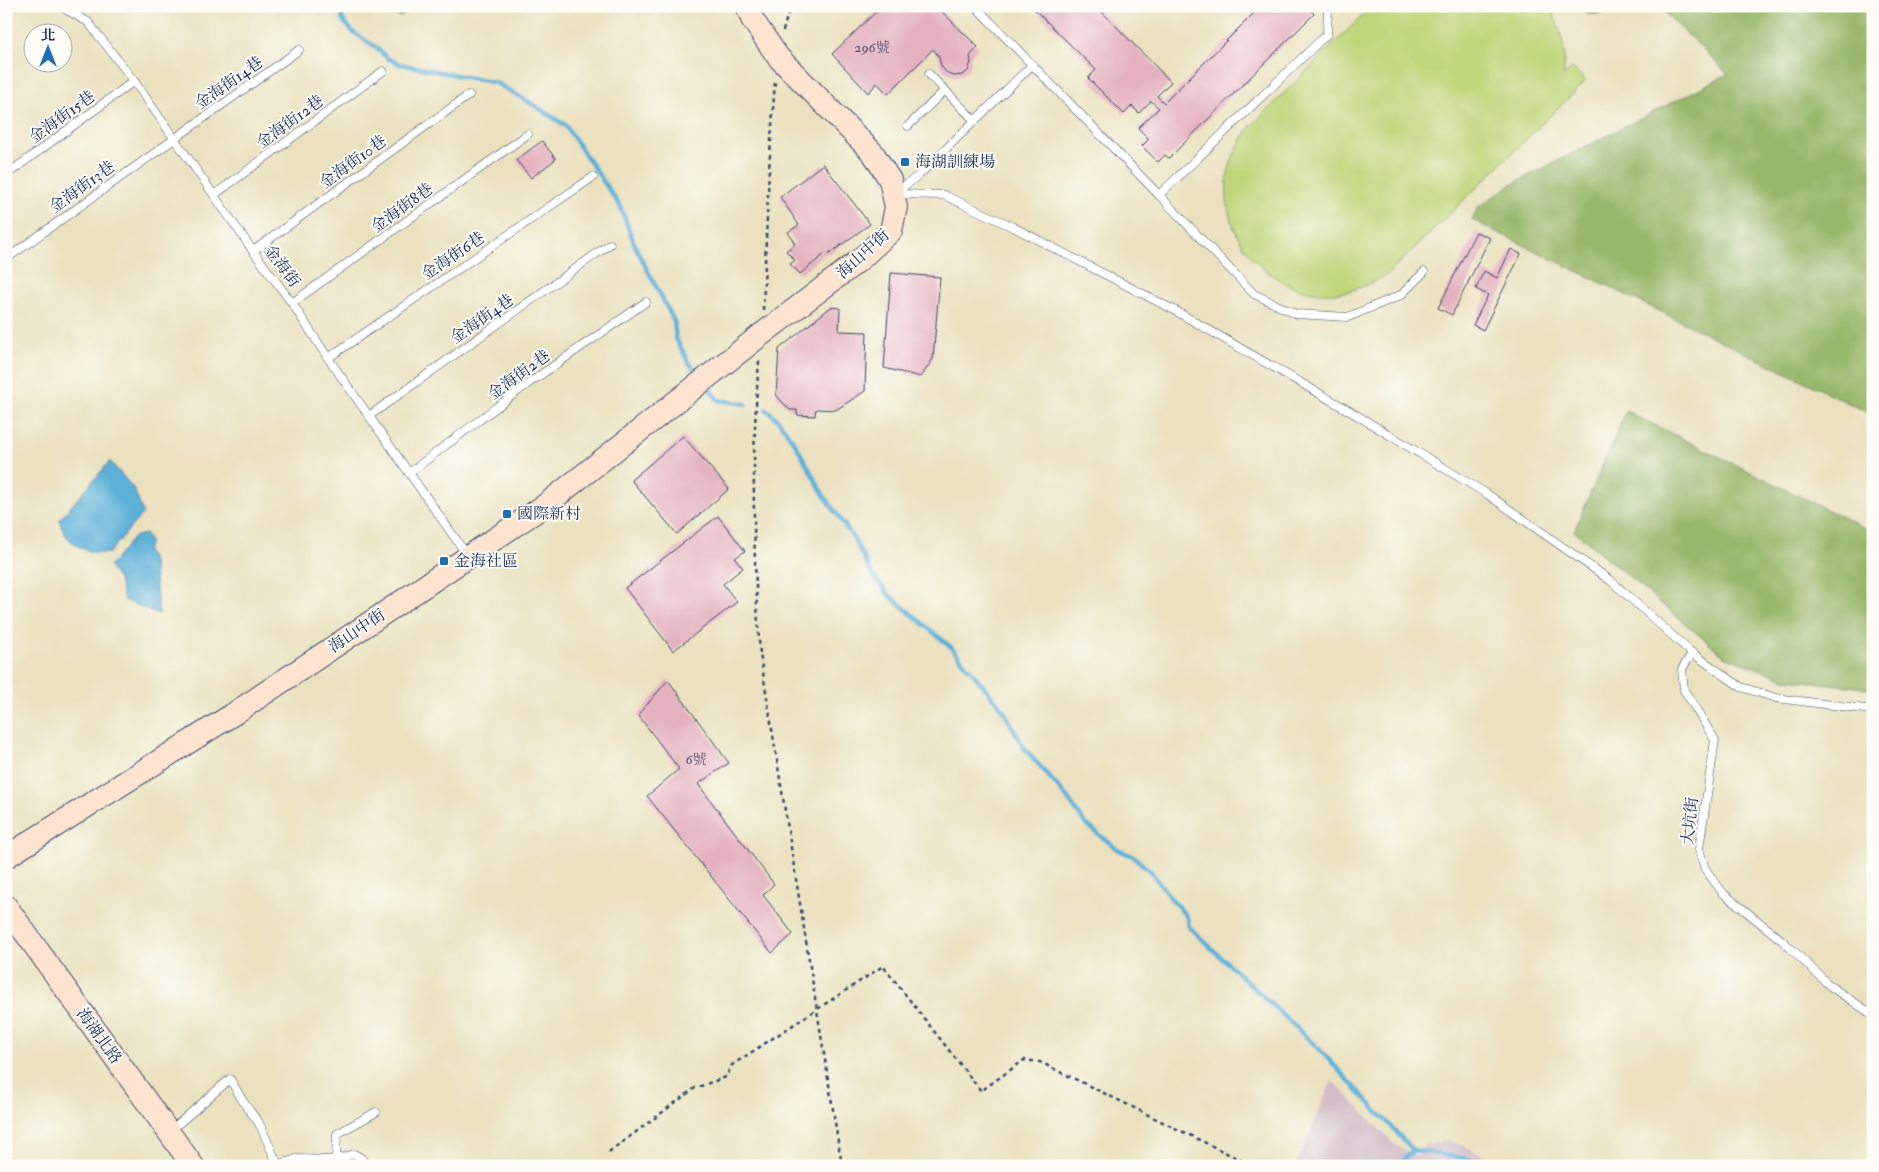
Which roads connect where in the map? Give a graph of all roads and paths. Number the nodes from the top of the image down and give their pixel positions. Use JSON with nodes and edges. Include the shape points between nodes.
{"nodes":[{"id":1,"x":60,"y":6,"type":"edge"},
{"id":2,"x":747,"y":6,"type":"edge"},
{"id":3,"x":975,"y":6,"type":"edge"},
{"id":4,"x":1328,"y":6,"type":"edge"},
{"id":5,"x":299,"y":50,"type":"dead end"},
{"id":6,"x":778,"y":56,"type":"junction"},
{"id":7,"x":1032,"y":65,"type":"junction"},
{"id":8,"x":383,"y":71,"type":"dead end"},
{"id":9,"x":930,"y":74,"type":"dead end"},
{"id":10,"x":134,"y":81,"type":"junction"},
{"id":11,"x":945,"y":90,"type":"junction"},
{"id":12,"x":469,"y":95,"type":"dead end"},
{"id":13,"x":975,"y":121,"type":"junction"},
{"id":14,"x":908,"y":126,"type":"dead end"},
{"id":15,"x":528,"y":134,"type":"dead end"},
{"id":16,"x":174,"y":138,"type":"junction"},
{"id":17,"x":6,"y":175,"type":"edge"},
{"id":18,"x":593,"y":178,"type":"dead end"},
{"id":19,"x":893,"y":194,"type":"junction"},
{"id":20,"x":214,"y":195,"type":"junction"},
{"id":21,"x":1159,"y":196,"type":"junction"},
{"id":22,"x":610,"y":244,"type":"dead end"},
{"id":23,"x":253,"y":251,"type":"junction"},
{"id":24,"x":6,"y":259,"type":"edge"},
{"id":25,"x":1424,"y":272,"type":"dead end"},
{"id":26,"x":646,"y":302,"type":"dead end"},
{"id":27,"x":292,"y":303,"type":"junction"},
{"id":28,"x":762,"y":334,"type":"junction"},
{"id":29,"x":328,"y":358,"type":"junction"},
{"id":30,"x":369,"y":416,"type":"junction"},
{"id":31,"x":409,"y":473,"type":"junction"},
{"id":32,"x":468,"y":556,"type":"junction"},
{"id":33,"x":1692,"y":653,"type":"junction"},
{"id":34,"x":1873,"y":710,"type":"edge"},
{"id":35,"x":6,"y":857,"type":"edge"},
{"id":36,"x":6,"y":906,"type":"edge"},
{"id":37,"x":817,"y":1010,"type":"junction"},
{"id":38,"x":1873,"y":1015,"type":"edge"},
{"id":39,"x":376,"y":1112,"type":"dead end"},
{"id":40,"x":168,"y":1132,"type":"junction"},
{"id":41,"x":609,"y":1152,"type":"dead end"},
{"id":42,"x":336,"y":1160,"type":"junction"},
{"id":43,"x":193,"y":1166,"type":"edge"},
{"id":44,"x":367,"y":1166,"type":"edge"},
{"id":45,"x":842,"y":1166,"type":"edge"},
{"id":46,"x":1253,"y":1166,"type":"edge"}],
"edges":[{"from":1,"to":10,"type":"lane","name":"金海街","via":[[88,22]]},
{"from":2,"to":6,"type":"street","name":"海山中街","via":[[752,19]]},
{"from":3,"to":7,"type":"lane"},
{"from":4,"to":21,"type":"lane","via":[[1327,34]]},
{"from":5,"to":16,"type":"lane","name":"金海街14巷"},
{"from":6,"to":19,"type":"street","name":"海山中街","via":[[873,153],[890,180]]},
{"from":6,"to":28,"type":"path","via":[[768,170]]},
{"from":7,"to":13,"type":"lane"},
{"from":7,"to":21,"type":"lane"},
{"from":8,"to":20,"type":"lane","name":"金海街12巷"},
{"from":9,"to":11,"type":"lane"},
{"from":10,"to":16,"type":"lane","name":"金海街"},
{"from":10,"to":17,"type":"lane","name":"金海街15巷"},
{"from":11,"to":13,"type":"lane"},
{"from":11,"to":14,"type":"lane"},
{"from":12,"to":23,"type":"lane","name":"金海街10巷"},
{"from":13,"to":19,"type":"lane","via":[[919,175]]},
{"from":15,"to":27,"type":"lane","name":"金海街8巷"},
{"from":16,"to":20,"type":"lane","name":"金海街"},
{"from":16,"to":24,"type":"lane","name":"金海街13巷"},
{"from":18,"to":29,"type":"lane","name":"金海街6巷"},
{"from":19,"to":28,"type":"street","name":"海山中街","via":[[896,207],[891,231],[857,262]]},
{"from":19,"to":33,"type":"lane","via":[[944,196],[1011,226],[1182,315],[1348,410],[1487,494],[1610,580]]},
{"from":20,"to":23,"type":"lane","name":"金海街"},
{"from":21,"to":25,"type":"lane","via":[[1254,294],[1296,314],[1348,317],[1401,295]]},
{"from":22,"to":30,"type":"lane","name":"金海街4巷"},
{"from":23,"to":27,"type":"lane","name":"金海街"},
{"from":26,"to":31,"type":"lane","name":"金海街2巷","via":[[526,385]]},
{"from":27,"to":29,"type":"lane","name":"金海街"},
{"from":28,"to":32,"type":"street","name":"海山中街","via":[[544,506]]},
{"from":28,"to":37,"type":"path","via":[[755,408],[754,530],[760,654]]},
{"from":29,"to":30,"type":"lane","name":"金海街"},
{"from":30,"to":31,"type":"lane","name":"金海街"},
{"from":31,"to":32,"type":"lane","name":"金海街"},
{"from":32,"to":35,"type":"street","name":"海山中街","via":[[232,715]]},
{"from":33,"to":34,"type":"lane","via":[[1741,687],[1776,698]]},
{"from":33,"to":38,"type":"lane","name":"大坑街","via":[[1682,669],[1684,690],[1715,740],[1699,848],[1706,869],[1723,893],[1784,942],[1830,986]]},
{"from":36,"to":40,"type":"street","name":"海湖北路"},
{"from":37,"to":41,"type":"path","via":[[732,1065],[726,1077],[695,1088]]},
{"from":37,"to":45,"type":"path"},
{"from":37,"to":46,"type":"path","via":[[882,966],[981,1091],[1024,1060],[1040,1062]]},
{"from":39,"to":42,"type":"lane","via":[[337,1134]]},
{"from":40,"to":42,"type":"lane","via":[[230,1079],[259,1123],[278,1166],[296,1159]]},
{"from":40,"to":43,"type":"street","name":"海湖北路"},
{"from":42,"to":44,"type":"lane","via":[[354,1154]]}]}
